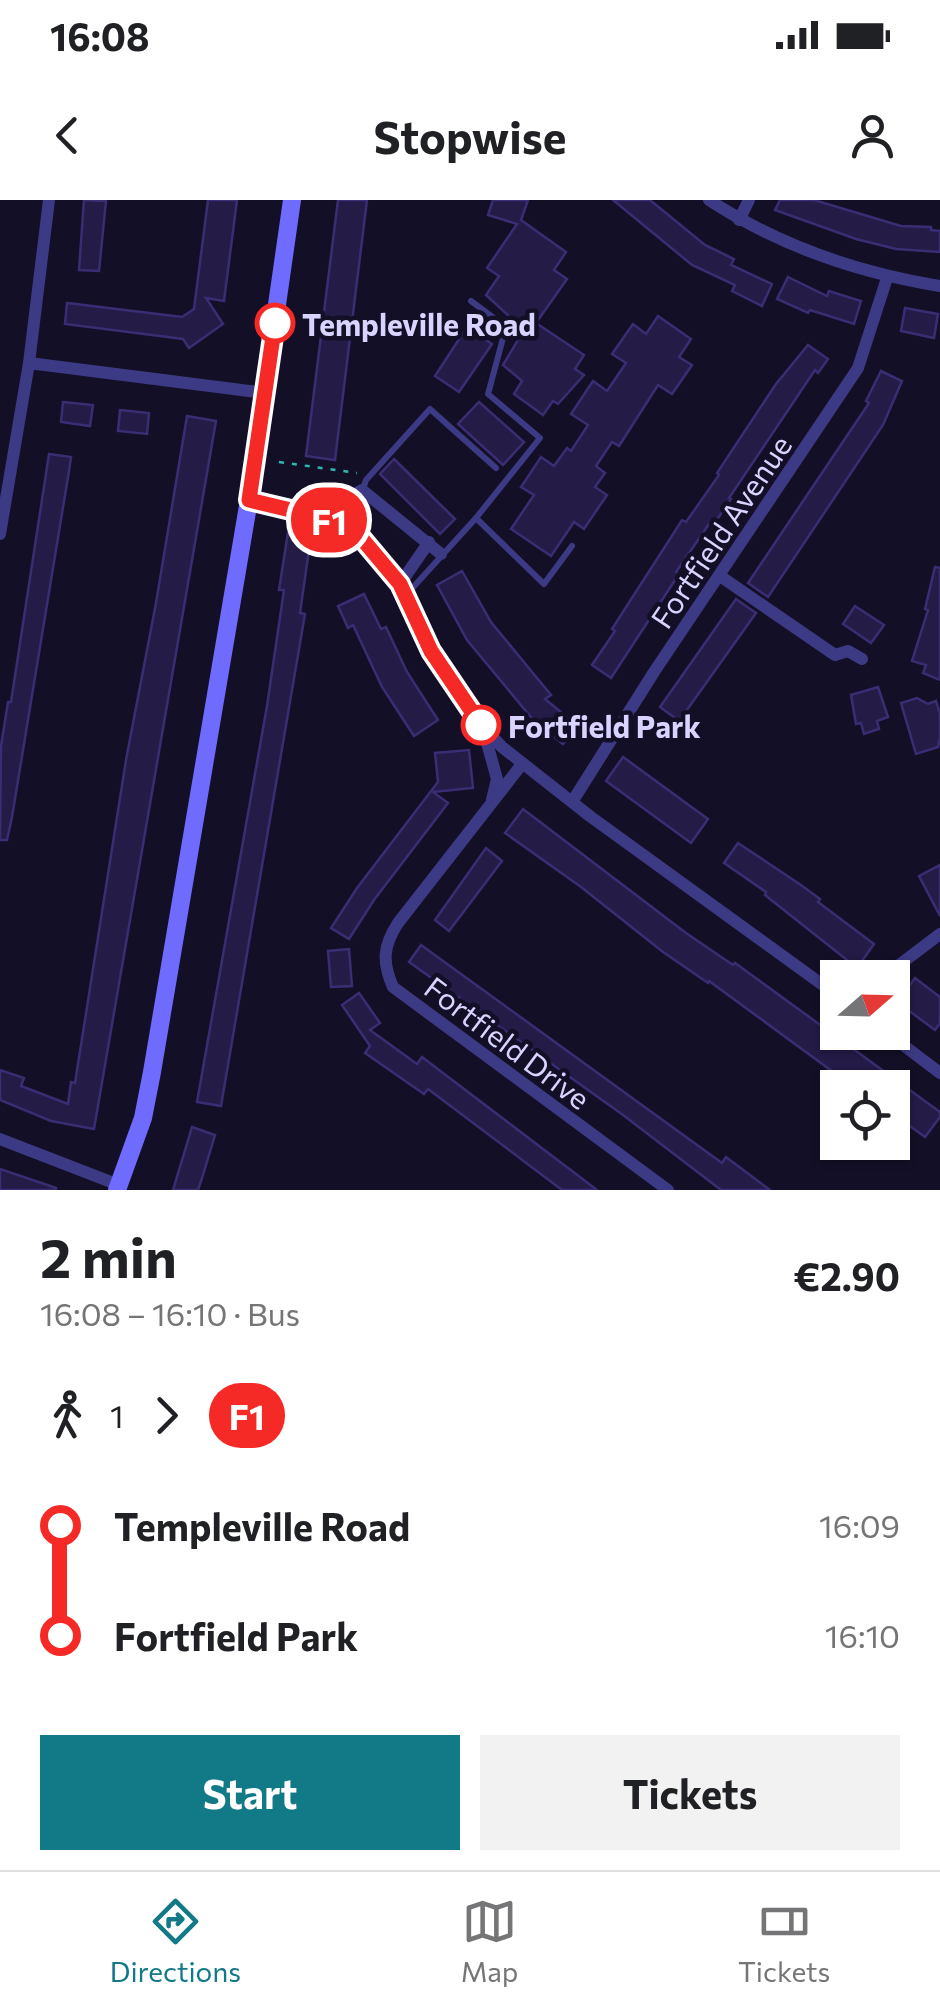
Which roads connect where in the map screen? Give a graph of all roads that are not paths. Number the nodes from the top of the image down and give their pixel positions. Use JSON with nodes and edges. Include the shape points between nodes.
{"nodes":[{"id":1,"x":49,"y":200,"type":"edge"},
{"id":2,"x":292,"y":200,"type":"edge"},
{"id":3,"x":709,"y":200,"type":"edge"},
{"id":4,"x":749,"y":200,"type":"edge"},
{"id":5,"x":739,"y":220,"type":"junction"},
{"id":6,"x":887,"y":278,"type":"junction"},
{"id":7,"x":940,"y":286,"type":"edge"},
{"id":8,"x":471,"y":301,"type":"dead end"},
{"id":9,"x":29,"y":363,"type":"junction"},
{"id":10,"x":265,"y":393,"type":"junction"},
{"id":11,"x":6,"y":461,"type":"edge"},
{"id":12,"x":496,"y":468,"type":"dead end"},
{"id":13,"x":329,"y":490,"type":"dead end"},
{"id":14,"x":356,"y":494,"type":"junction"},
{"id":15,"x":249,"y":500,"type":"junction"},
{"id":16,"x":476,"y":518,"type":"junction"},
{"id":17,"x":335,"y":522,"type":"junction"},
{"id":18,"x":0,"y":534,"type":"edge"},
{"id":19,"x":428,"y":542,"type":"junction"},
{"id":20,"x":572,"y":546,"type":"dead end"},
{"id":21,"x":441,"y":554,"type":"junction"},
{"id":22,"x":720,"y":576,"type":"junction"},
{"id":23,"x":403,"y":589,"type":"junction"},
{"id":24,"x":862,"y":659,"type":"dead end"},
{"id":25,"x":483,"y":727,"type":"junction"},
{"id":26,"x":522,"y":764,"type":"junction"},
{"id":27,"x":492,"y":802,"type":"junction"},
{"id":28,"x":572,"y":802,"type":"junction"},
{"id":29,"x":940,"y":934,"type":"edge"},
{"id":30,"x":906,"y":960,"type":"edge"},
{"id":31,"x":820,"y":983,"type":"edge"},
{"id":32,"x":910,"y":1050,"type":"edge"},
{"id":33,"x":940,"y":1073,"type":"edge"},
{"id":34,"x":0,"y":1140,"type":"edge"},
{"id":35,"x":118,"y":1187,"type":"edge"},
{"id":36,"x":668,"y":1190,"type":"edge"}],
"edges":[{"from":1,"to":9,"type":"street"},
{"from":2,"to":10,"type":"main road"},
{"from":3,"to":5,"type":"street"},
{"from":4,"to":5,"type":"street"},
{"from":5,"to":6,"type":"street"},
{"from":6,"to":7,"type":"street"},
{"from":6,"to":22,"type":"street","name":"Fortfield Avenue","via":[[858,368]]},
{"from":8,"to":16,"type":"lane","via":[[506,327],[488,394],[540,438]]},
{"from":9,"to":10,"type":"street"},
{"from":9,"to":11,"type":"street"},
{"from":10,"to":15,"type":"main road"},
{"from":11,"to":18,"type":"street"},
{"from":12,"to":14,"type":"lane","via":[[430,409]]},
{"from":13,"to":14,"type":"lane"},
{"from":14,"to":17,"type":"street"},
{"from":14,"to":19,"type":"street"},
{"from":15,"to":17,"type":"street"},
{"from":15,"to":35,"type":"main road","via":[[152,1072]]},
{"from":16,"to":20,"type":"lane","via":[[544,584]]},
{"from":16,"to":21,"type":"lane"},
{"from":17,"to":23,"type":"street","via":[[358,534]]},
{"from":19,"to":21,"type":"street"},
{"from":19,"to":23,"type":"street"},
{"from":21,"to":23,"type":"lane"},
{"from":22,"to":24,"type":"street","via":[[836,655],[848,651]]},
{"from":22,"to":28,"type":"street","name":"Fortfield Avenue"},
{"from":23,"to":25,"type":"street","via":[[431,651]]},
{"from":25,"to":26,"type":"street"},
{"from":25,"to":27,"type":"street","via":[[496,779]]},
{"from":26,"to":27,"type":"street","name":"Fortfield Drive"},
{"from":26,"to":28,"type":"street"},
{"from":27,"to":36,"type":"street","name":"Fortfield Drive","via":[[388,938],[385,970],[393,987]]},
{"from":28,"to":31,"type":"street"},
{"from":29,"to":30,"type":"street"},
{"from":32,"to":33,"type":"street"},
{"from":34,"to":35,"type":"street"}]}
